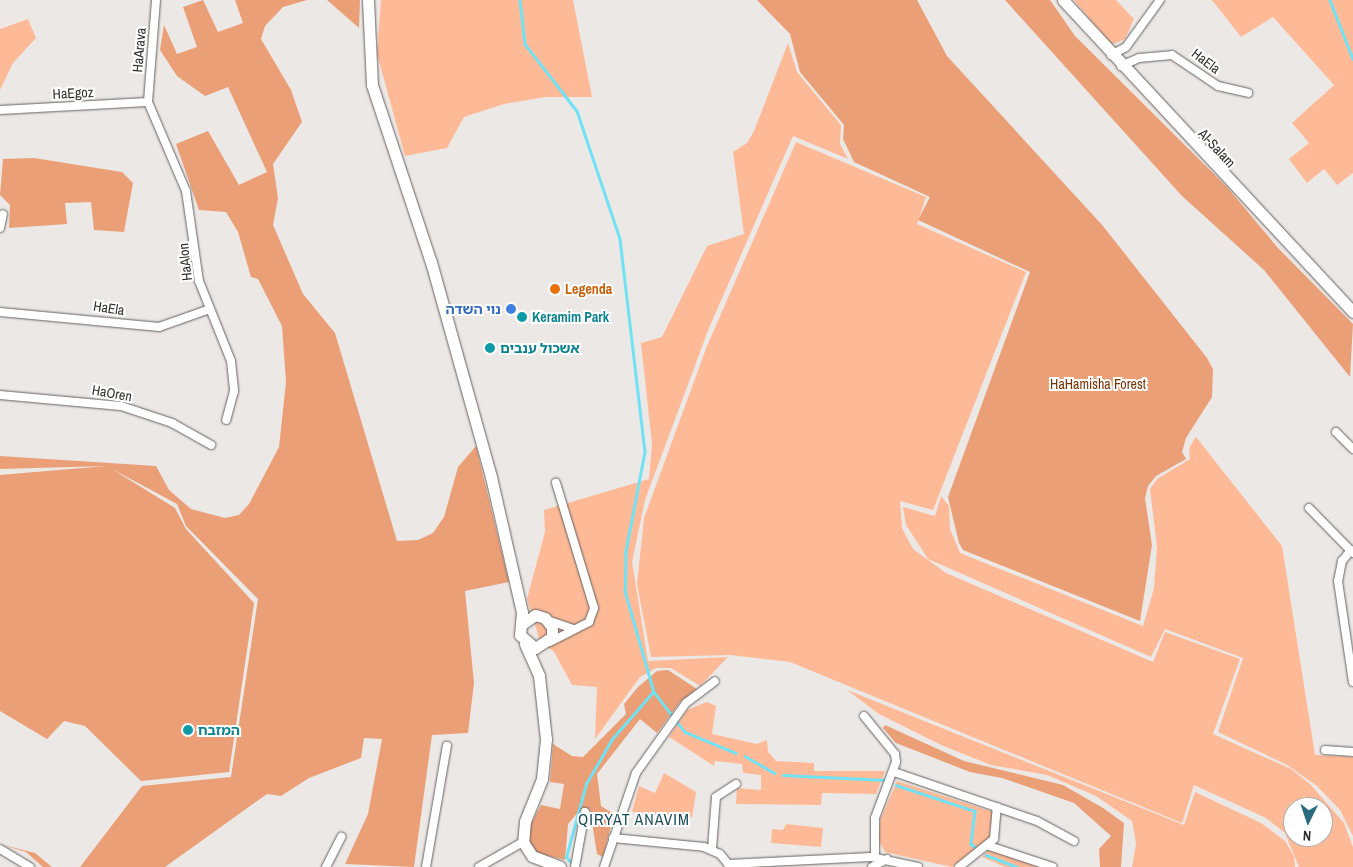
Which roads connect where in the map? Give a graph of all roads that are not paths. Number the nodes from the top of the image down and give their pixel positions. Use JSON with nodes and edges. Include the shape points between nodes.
{"nodes":[{"id":1,"x":156,"y":0,"type":"edge"},
{"id":2,"x":368,"y":0,"type":"edge"},
{"id":3,"x":1063,"y":0,"type":"edge"},
{"id":4,"x":1160,"y":0,"type":"edge"},
{"id":5,"x":1111,"y":55,"type":"junction"},
{"id":6,"x":1121,"y":66,"type":"junction"},
{"id":7,"x":1248,"y":93,"type":"dead end"},
{"id":8,"x":148,"y":102,"type":"junction"},
{"id":9,"x":0,"y":110,"type":"edge"},
{"id":10,"x":4,"y":214,"type":"dead end"},
{"id":11,"x":0,"y":228,"type":"edge"},
{"id":12,"x":210,"y":309,"type":"junction"},
{"id":13,"x":0,"y":312,"type":"edge"},
{"id":14,"x":1353,"y":312,"type":"edge"},
{"id":15,"x":0,"y":395,"type":"edge"},
{"id":16,"x":226,"y":420,"type":"dead end"},
{"id":17,"x":1336,"y":432,"type":"dead end"},
{"id":18,"x":211,"y":445,"type":"dead end"},
{"id":19,"x":1353,"y":449,"type":"edge"},
{"id":20,"x":556,"y":483,"type":"dead end"},
{"id":21,"x":1309,"y":508,"type":"dead end"},
{"id":22,"x":1352,"y":551,"type":"edge"},
{"id":23,"x":515,"y":581,"type":"junction"},
{"id":24,"x":545,"y":618,"type":"junction"},
{"id":25,"x":522,"y":624,"type":"junction"},
{"id":26,"x":573,"y":629,"type":"junction"},
{"id":27,"x":525,"y":644,"type":"junction"},
{"id":28,"x":547,"y":644,"type":"junction"},
{"id":29,"x":539,"y":676,"type":"junction"},
{"id":30,"x":715,"y":681,"type":"dead end"},
{"id":31,"x":1353,"y":682,"type":"edge"},
{"id":32,"x":864,"y":716,"type":"dead end"},
{"id":33,"x":447,"y":746,"type":"dead end"},
{"id":34,"x":1325,"y":750,"type":"dead end"},
{"id":35,"x":1353,"y":752,"type":"edge"},
{"id":36,"x":894,"y":772,"type":"junction"},
{"id":37,"x":736,"y":784,"type":"dead end"},
{"id":38,"x":997,"y":807,"type":"junction"},
{"id":39,"x":585,"y":812,"type":"dead end"},
{"id":40,"x":341,"y":837,"type":"dead end"},
{"id":41,"x":613,"y":838,"type":"junction"},
{"id":42,"x":1074,"y":841,"type":"dead end"},
{"id":43,"x":523,"y":842,"type":"junction"},
{"id":44,"x":989,"y":846,"type":"junction"},
{"id":45,"x":712,"y":849,"type":"junction"},
{"id":46,"x":0,"y":850,"type":"edge"},
{"id":47,"x":875,"y":857,"type":"junction"},
{"id":48,"x":887,"y":858,"type":"junction"},
{"id":49,"x":813,"y":864,"type":"edge"},
{"id":50,"x":30,"y":867,"type":"edge"},
{"id":51,"x":326,"y":867,"type":"edge"},
{"id":52,"x":426,"y":867,"type":"edge"},
{"id":53,"x":478,"y":867,"type":"edge"},
{"id":54,"x":560,"y":867,"type":"edge"},
{"id":55,"x":575,"y":867,"type":"edge"},
{"id":56,"x":604,"y":867,"type":"edge"},
{"id":57,"x":872,"y":867,"type":"edge"},
{"id":58,"x":918,"y":867,"type":"edge"},
{"id":59,"x":959,"y":867,"type":"edge"},
{"id":60,"x":1053,"y":867,"type":"edge"}],
"edges":[{"from":1,"to":8,"type":"street","name":"HaArava"},
{"from":2,"to":23,"type":"main road","via":[[372,85],[450,327]]},
{"from":3,"to":5,"type":"main road","name":"Al-Salam"},
{"from":4,"to":5,"type":"street","via":[[1126,47]]},
{"from":5,"to":6,"type":"main road","name":"Al-Salam"},
{"from":6,"to":7,"type":"street","name":"HaEla","via":[[1140,58],[1172,55],[1190,63],[1218,86]]},
{"from":6,"to":14,"type":"main road","name":"Al-Salam"},
{"from":8,"to":9,"type":"street","name":"HaEgoz"},
{"from":8,"to":12,"type":"street","name":"HaAlon","via":[[186,191],[194,226],[196,270]]},
{"from":10,"to":11,"type":"street"},
{"from":12,"to":13,"type":"street","name":"HaEla","via":[[159,327]]},
{"from":12,"to":16,"type":"street","name":"HaAlon","via":[[233,373],[234,398]]},
{"from":15,"to":18,"type":"street","name":"HaOren","via":[[121,406],[172,423]]},
{"from":17,"to":19,"type":"street"},
{"from":20,"to":26,"type":"street","via":[[594,600],[590,622]]},
{"from":21,"to":22,"type":"street"},
{"from":22,"to":31,"type":"street","via":[[1342,561],[1338,581]]},
{"from":23,"to":24,"type":"main road"},
{"from":23,"to":25,"type":"main road"},
{"from":24,"to":25,"type":"main road","via":[[529,617]]},
{"from":24,"to":26,"type":"street"},
{"from":24,"to":28,"type":"main road","via":[[553,632]]},
{"from":25,"to":27,"type":"main road"},
{"from":26,"to":28,"type":"street"},
{"from":27,"to":28,"type":"main road"},
{"from":27,"to":29,"type":"main road"},
{"from":28,"to":29,"type":"main road"},
{"from":29,"to":43,"type":"main road","via":[[545,760]]},
{"from":30,"to":41,"type":"street","via":[[686,703],[636,772]]},
{"from":32,"to":36,"type":"street","via":[[895,754]]},
{"from":33,"to":52,"type":"street"},
{"from":34,"to":35,"type":"street"},
{"from":36,"to":38,"type":"street"},
{"from":36,"to":47,"type":"street","via":[[875,818]]},
{"from":37,"to":45,"type":"street","via":[[716,797]]},
{"from":38,"to":42,"type":"street","via":[[1037,821]]},
{"from":38,"to":44,"type":"street","via":[[997,830]]},
{"from":39,"to":55,"type":"street"},
{"from":40,"to":51,"type":"street"},
{"from":41,"to":45,"type":"street"},
{"from":41,"to":56,"type":"street"},
{"from":43,"to":53,"type":"street"},
{"from":43,"to":54,"type":"main road","via":[[537,859]]},
{"from":44,"to":59,"type":"street"},
{"from":44,"to":60,"type":"street"},
{"from":45,"to":49,"type":"street","via":[[728,864]]},
{"from":46,"to":50,"type":"street"},
{"from":47,"to":48,"type":"street"},
{"from":47,"to":49,"type":"street"},
{"from":48,"to":57,"type":"street"},
{"from":48,"to":58,"type":"street"}]}
